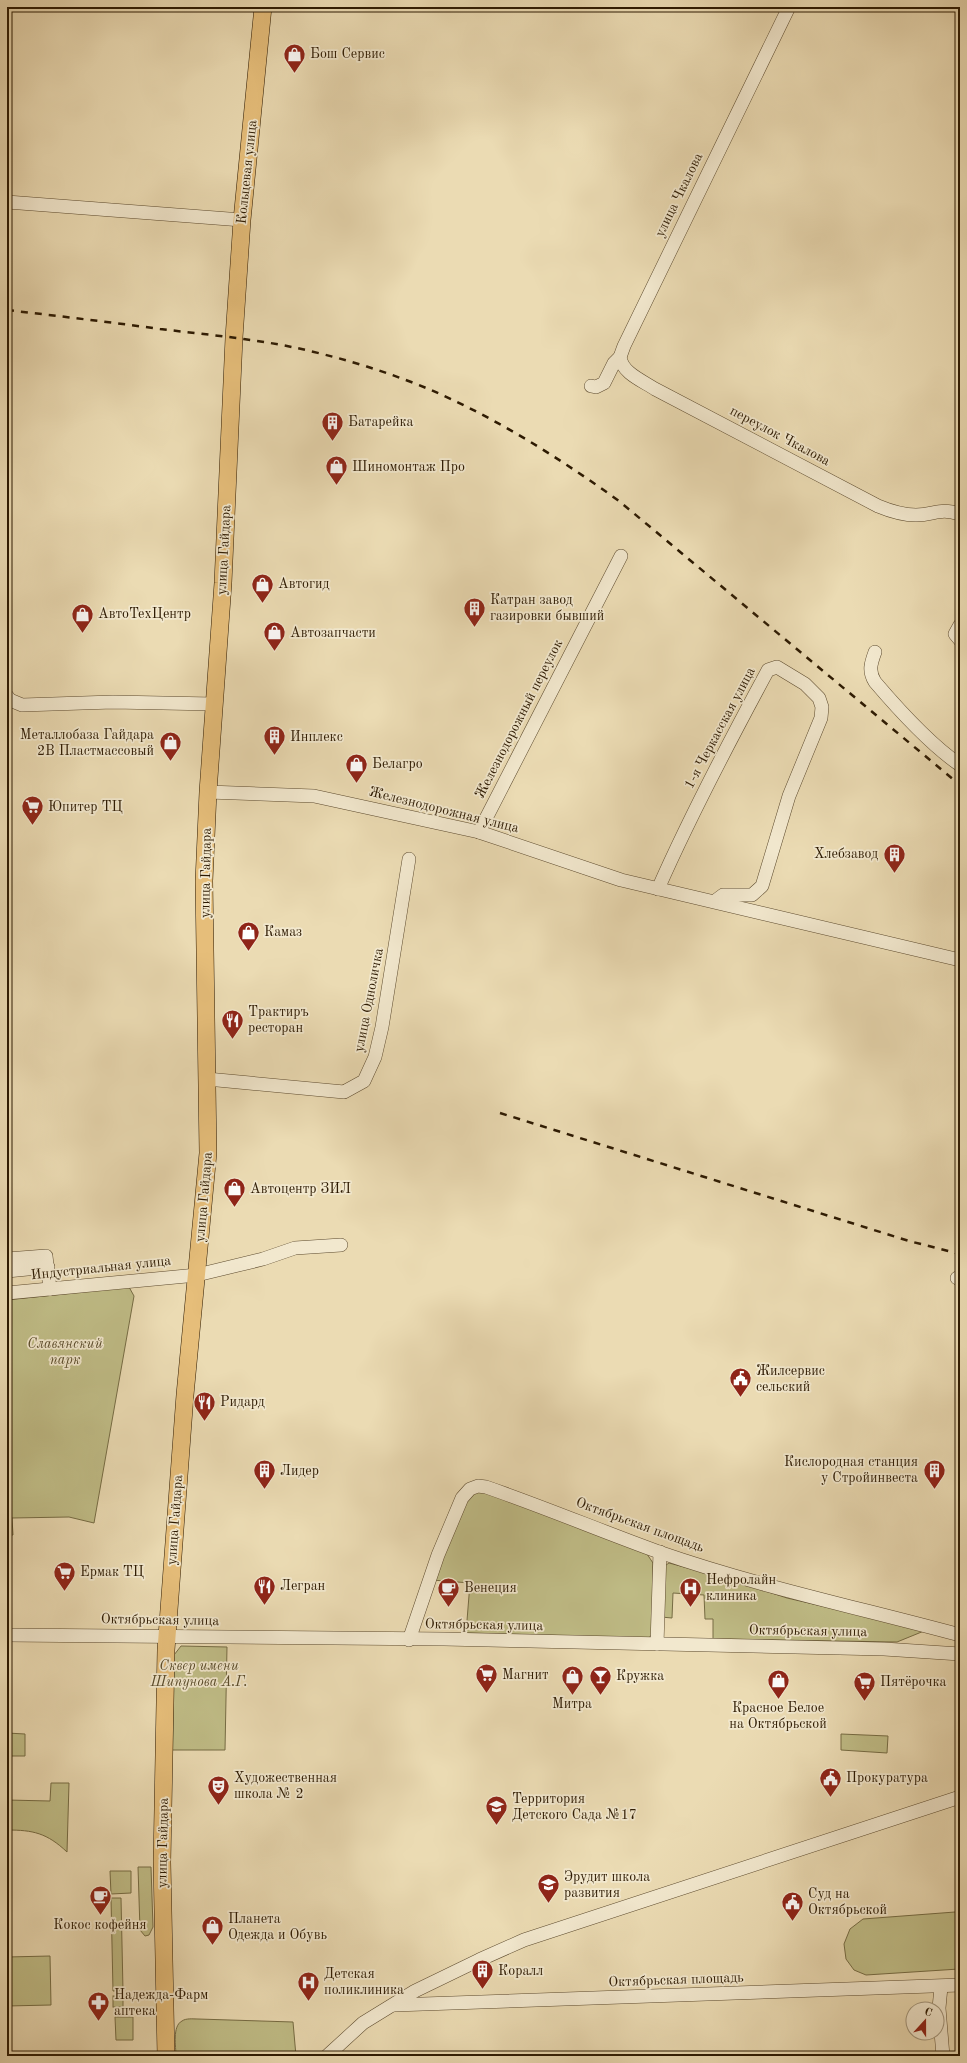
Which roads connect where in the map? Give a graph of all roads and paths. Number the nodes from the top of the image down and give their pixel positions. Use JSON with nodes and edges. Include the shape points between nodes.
{"nodes":[{"id":1,"x":263,"y":7,"type":"edge"},
{"id":2,"x":789,"y":7,"type":"edge"},
{"id":3,"x":7,"y":202,"type":"edge"},
{"id":4,"x":242,"y":220,"type":"junction"},
{"id":5,"x":234,"y":338,"type":"joint"},
{"id":6,"x":620,"y":357,"type":"junction"},
{"id":7,"x":591,"y":386,"type":"dead end"},
{"id":8,"x":960,"y":514,"type":"edge"},
{"id":9,"x":621,"y":556,"type":"dead end"},
{"id":10,"x":960,"y":625,"type":"edge"},
{"id":11,"x":960,"y":640,"type":"edge"},
{"id":12,"x":875,"y":652,"type":"dead end"},
{"id":13,"x":7,"y":696,"type":"edge"},
{"id":14,"x":213,"y":704,"type":"junction"},
{"id":15,"x":22,"y":705,"type":"junction"},
{"id":16,"x":7,"y":707,"type":"edge"},
{"id":17,"x":960,"y":765,"type":"edge"},
{"id":18,"x":208,"y":792,"type":"junction"},
{"id":19,"x":479,"y":832,"type":"junction"},
{"id":20,"x":409,"y":859,"type":"dead end"},
{"id":21,"x":658,"y":889,"type":"junction"},
{"id":22,"x":715,"y":901,"type":"junction"},
{"id":23,"x":960,"y":960,"type":"edge"},
{"id":24,"x":207,"y":1079,"type":"junction"},
{"id":25,"x":341,"y":1245,"type":"dead end"},
{"id":26,"x":7,"y":1259,"type":"edge"},
{"id":27,"x":48,"y":1267,"type":"junction"},
{"id":28,"x":7,"y":1271,"type":"edge"},
{"id":29,"x":197,"y":1275,"type":"junction"},
{"id":30,"x":50,"y":1290,"type":"junction"},
{"id":31,"x":7,"y":1294,"type":"edge"},
{"id":32,"x":660,"y":1552,"type":"junction"},
{"id":33,"x":7,"y":1634,"type":"edge"},
{"id":34,"x":960,"y":1635,"type":"edge"},
{"id":35,"x":167,"y":1636,"type":"junction"},
{"id":36,"x":409,"y":1640,"type":"junction"},
{"id":37,"x":657,"y":1644,"type":"junction"},
{"id":38,"x":960,"y":1654,"type":"edge"},
{"id":39,"x":960,"y":1797,"type":"edge"},
{"id":40,"x":960,"y":1985,"type":"edge"},
{"id":41,"x":941,"y":1987,"type":"junction"},
{"id":42,"x":393,"y":2005,"type":"junction"},
{"id":43,"x":166,"y":2056,"type":"edge"},
{"id":44,"x":327,"y":2056,"type":"edge"},
{"id":45,"x":943,"y":2056,"type":"edge"}],
"edges":[{"from":1,"to":4,"type":"main road","name":"Кольцевая улица"},
{"from":2,"to":6,"type":"street","name":"улица Чкалова"},
{"from":3,"to":4,"type":"street"},
{"from":4,"to":5,"type":"main road","name":"Кольцевая улица"},
{"from":5,"to":14,"type":"main road","name":"улица Гайдара","via":[[223,583]]},
{"from":6,"to":7,"type":"street","name":"улица Чкалова","via":[[604,383],[596,387]]},
{"from":6,"to":8,"type":"street","name":"переулок Чкалова","via":[[621,363],[628,371],[655,389],[878,506],[890,511],[917,515],[939,510]]},
{"from":9,"to":19,"type":"street","name":"Железнодорожный переулок"},
{"from":10,"to":11,"type":"street","via":[[955,634]]},
{"from":12,"to":17,"type":"street","via":[[870,669],[875,682]]},
{"from":13,"to":15,"type":"street"},
{"from":14,"to":15,"type":"street","via":[[113,702]]},
{"from":14,"to":18,"type":"main road","name":"улица Гайдара"},
{"from":15,"to":16,"type":"street"},
{"from":18,"to":19,"type":"street","name":"Железнодорожная улица","via":[[314,796]]},
{"from":18,"to":24,"type":"main road","name":"улица Гайдара","via":[[204,881]]},
{"from":19,"to":21,"type":"street","name":"Железнодорожная улица","via":[[621,880]]},
{"from":20,"to":24,"type":"street","name":"улица Одноличка","via":[[382,1027],[371,1070],[364,1082],[344,1092]]},
{"from":21,"to":22,"type":"street","name":"Железнодорожная улица"},
{"from":21,"to":22,"type":"street","name":"1-я Черкасская улица","via":[[710,778],[768,670],[777,668],[805,684],[819,698],[822,707],[819,727],[789,796],[762,886],[752,895],[723,895]]},
{"from":22,"to":23,"type":"street","name":"Железнодорожная улица"},
{"from":24,"to":29,"type":"main road","name":"улица Гайдара","via":[[208,1153]]},
{"from":25,"to":29,"type":"street","name":"Индустриальная улица","via":[[295,1248],[263,1259]]},
{"from":26,"to":27,"type":"street","via":[[43,1255],[47,1258]]},
{"from":27,"to":28,"type":"street"},
{"from":27,"to":30,"type":"street"},
{"from":29,"to":30,"type":"street","name":"Индустриальная улица"},
{"from":29,"to":35,"type":"main road","name":"улица Гайдара","via":[[185,1395]]},
{"from":30,"to":31,"type":"street","name":"Индустриальная улица"},
{"from":32,"to":34,"type":"street","name":"Октябрьская площадь","via":[[757,1582]]},
{"from":32,"to":36,"type":"street","name":"Октябрьская площадь","via":[[551,1510],[478,1486],[470,1489],[462,1498],[438,1555]]},
{"from":32,"to":37,"type":"street"},
{"from":33,"to":35,"type":"street","name":"Октябрьская улица"},
{"from":35,"to":36,"type":"street","name":"Октябрьская улица"},
{"from":35,"to":43,"type":"main road","name":"улица Гайдара","via":[[162,1862]]},
{"from":36,"to":37,"type":"street","name":"Октябрьская улица"},
{"from":37,"to":38,"type":"street","name":"Октябрьская улица","via":[[884,1649]]},
{"from":39,"to":42,"type":"street","via":[[524,1940],[459,1970]]},
{"from":40,"to":41,"type":"street","name":"Октябрьская площадь"},
{"from":41,"to":42,"type":"street","name":"Октябрьская площадь"},
{"from":41,"to":45,"type":"street","via":[[939,2008]]},
{"from":42,"to":44,"type":"street","via":[[363,2023]]}]}
